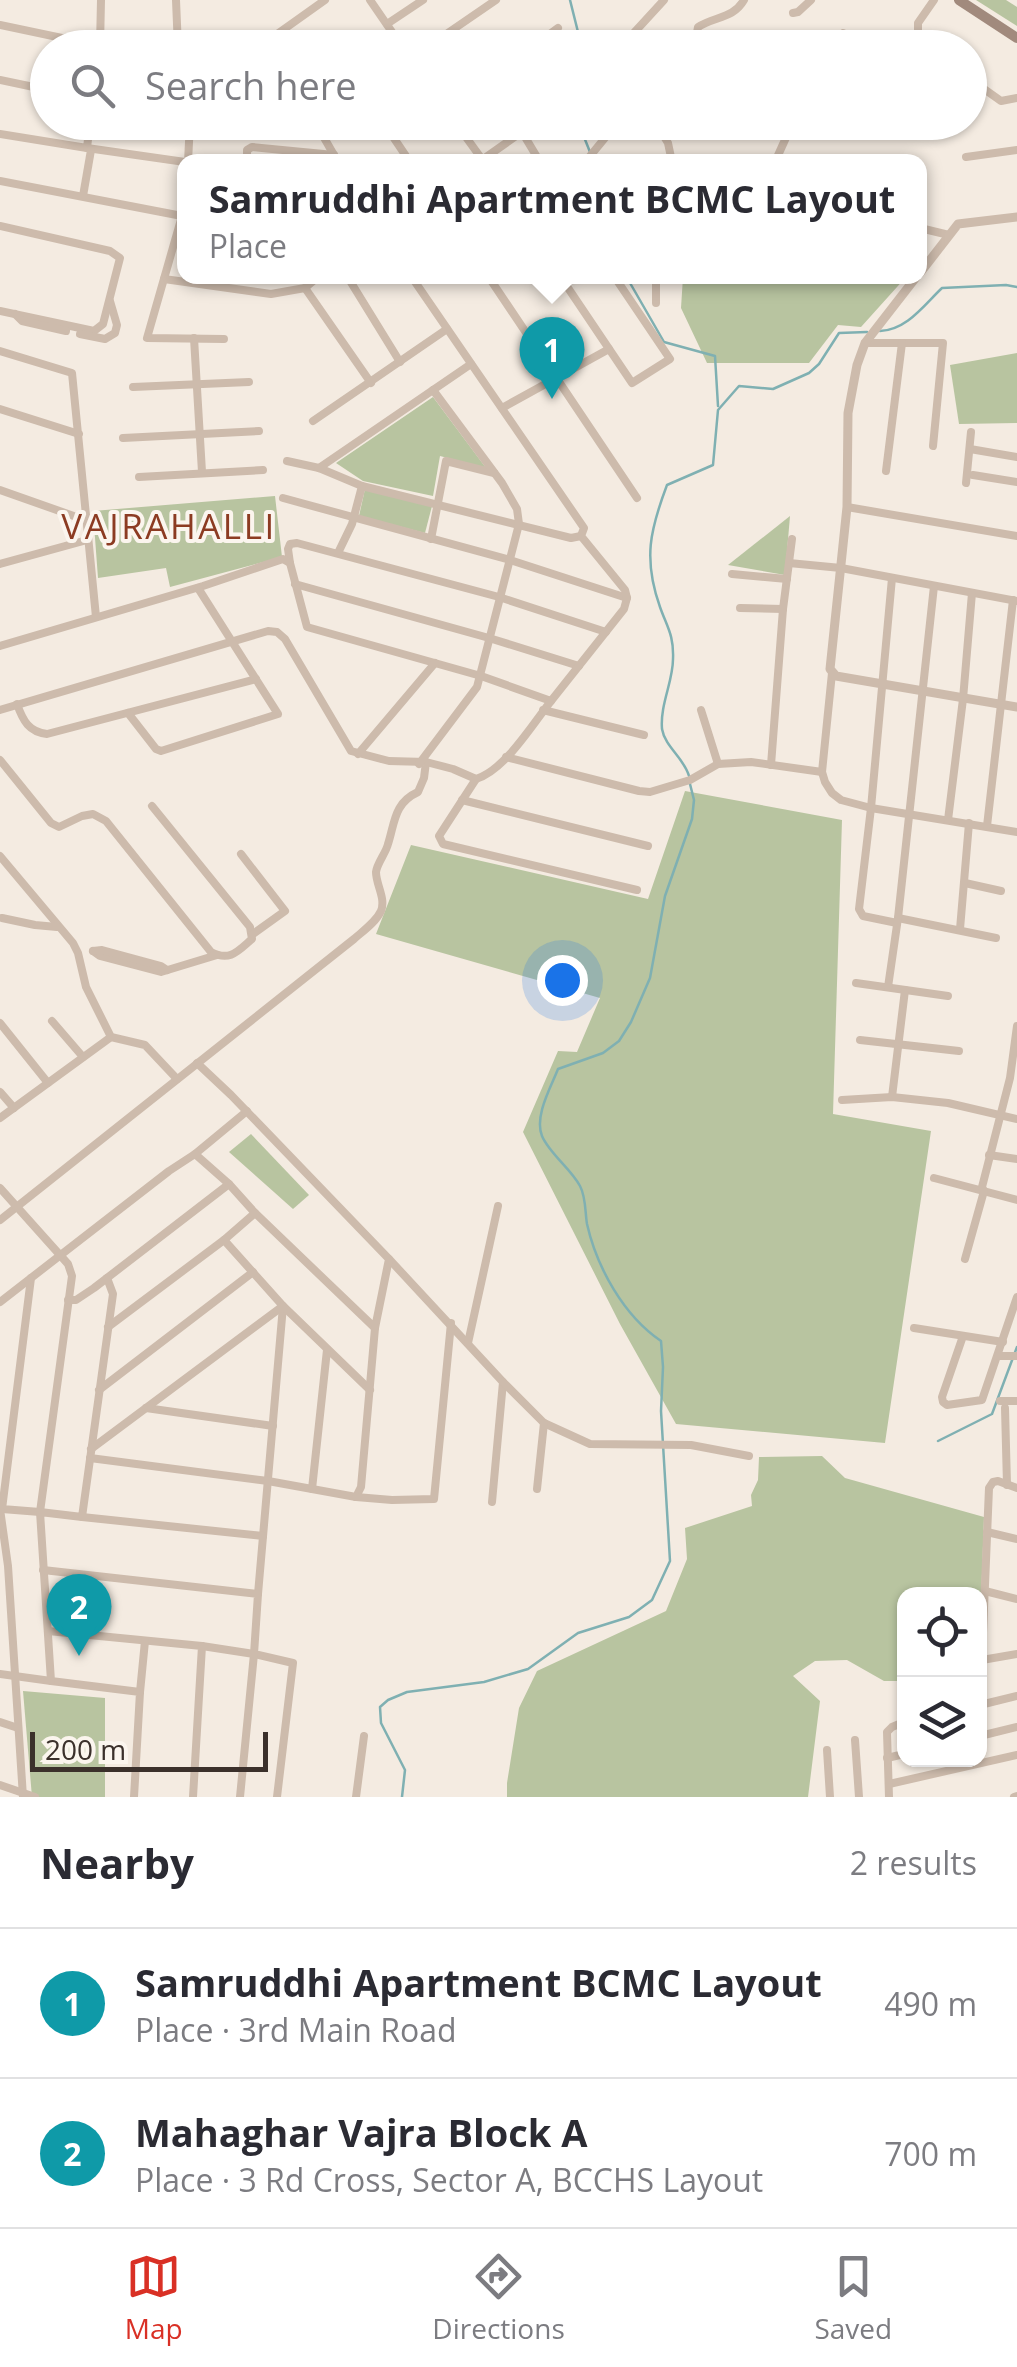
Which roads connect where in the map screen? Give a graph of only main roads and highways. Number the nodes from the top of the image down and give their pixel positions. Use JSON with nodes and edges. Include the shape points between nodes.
{"nodes":[{"id":1,"x":959,"y":0,"type":"edge"},
{"id":2,"x":1017,"y":38,"type":"edge"}],
"edges":[{"from":1,"to":2,"type":"main road"}]}
